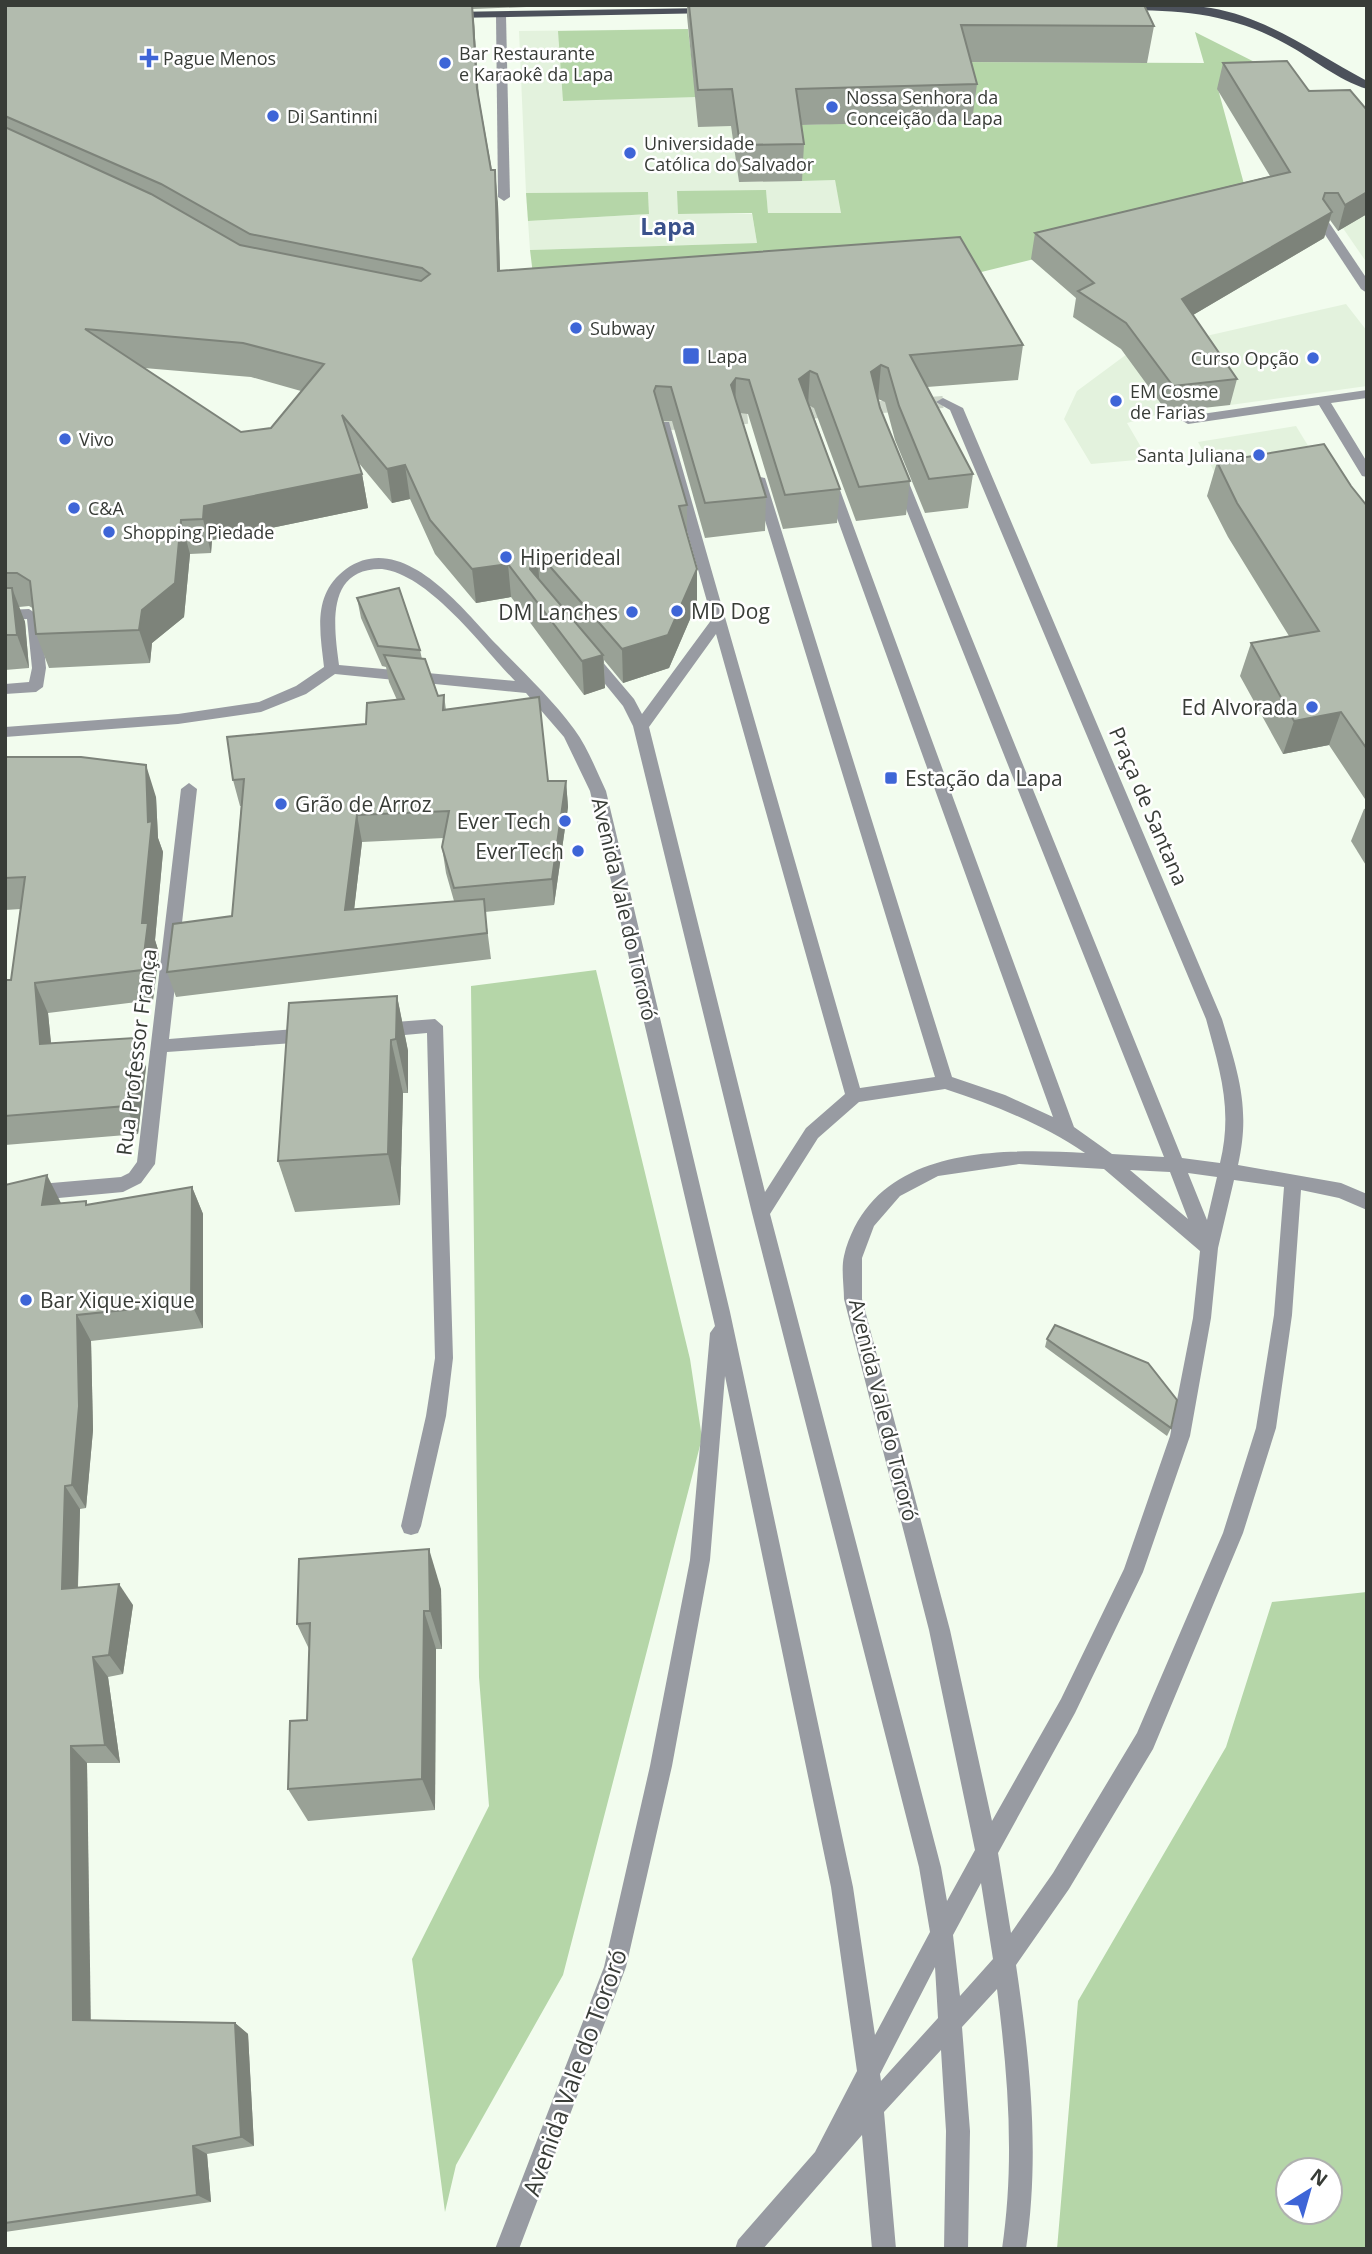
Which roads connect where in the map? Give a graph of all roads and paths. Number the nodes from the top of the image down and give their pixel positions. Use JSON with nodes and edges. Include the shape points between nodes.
{"nodes":[{"id":1,"x":1154,"y":6,"type":"edge"},
{"id":2,"x":1105,"y":7,"type":"edge"},
{"id":3,"x":719,"y":10,"type":"edge"},
{"id":4,"x":435,"y":15,"type":"edge"},
{"id":5,"x":501,"y":15,"type":"junction"},
{"id":6,"x":1367,"y":86,"type":"edge"},
{"id":7,"x":504,"y":197,"type":"dead end"},
{"id":8,"x":1324,"y":224,"type":"edge"},
{"id":9,"x":1367,"y":289,"type":"edge"},
{"id":10,"x":1367,"y":394,"type":"edge"},
{"id":11,"x":1322,"y":400,"type":"junction"},
{"id":12,"x":943,"y":402,"type":"dead end"},
{"id":13,"x":1188,"y":420,"type":"dead end"},
{"id":14,"x":664,"y":425,"type":"edge"},
{"id":15,"x":824,"y":463,"type":"edge"},
{"id":16,"x":896,"y":467,"type":"edge"},
{"id":17,"x":756,"y":470,"type":"edge"},
{"id":18,"x":1367,"y":472,"type":"edge"},
{"id":19,"x":5,"y":615,"type":"edge"},
{"id":20,"x":719,"y":620,"type":"junction"},
{"id":21,"x":575,"y":640,"type":"edge"},
{"id":22,"x":332,"y":669,"type":"junction"},
{"id":23,"x":529,"y":688,"type":"junction"},
{"id":24,"x":5,"y":689,"type":"edge"},
{"id":25,"x":641,"y":726,"type":"junction"},
{"id":26,"x":5,"y":732,"type":"edge"},
{"id":27,"x":189,"y":789,"type":"dead end"},
{"id":28,"x":366,"y":1031,"type":"edge"},
{"id":29,"x":326,"y":1034,"type":"edge"},
{"id":30,"x":162,"y":1046,"type":"junction"},
{"id":31,"x":945,"y":1082,"type":"junction"},
{"id":32,"x":854,"y":1096,"type":"junction"},
{"id":33,"x":1067,"y":1132,"type":"junction"},
{"id":34,"x":1293,"y":1181,"type":"junction"},
{"id":35,"x":5,"y":1195,"type":"edge"},
{"id":36,"x":1367,"y":1202,"type":"edge"},
{"id":37,"x":761,"y":1213,"type":"junction"},
{"id":38,"x":1209,"y":1248,"type":"junction"},
{"id":39,"x":721,"y":1312,"type":"junction"},
{"id":40,"x":411,"y":1526,"type":"dead end"},
{"id":41,"x":823,"y":2160,"type":"junction"},
{"id":42,"x":507,"y":2249,"type":"edge"},
{"id":43,"x":747,"y":2249,"type":"edge"},
{"id":44,"x":884,"y":2249,"type":"edge"},
{"id":45,"x":956,"y":2249,"type":"edge"},
{"id":46,"x":1014,"y":2249,"type":"edge"}],
"edges":[{"from":1,"to":2,"type":"main road"},
{"from":1,"to":6,"type":"main road","via":[[1208,10],[1242,19]]},
{"from":3,"to":5,"type":"main road"},
{"from":4,"to":5,"type":"main road"},
{"from":5,"to":7,"type":"street"},
{"from":8,"to":9,"type":"street"},
{"from":10,"to":11,"type":"street"},
{"from":11,"to":13,"type":"street"},
{"from":11,"to":18,"type":"street"},
{"from":12,"to":38,"type":"street","name":"Praça de Santana","via":[[956,408],[1214,1019],[1232,1082],[1236,1134]]},
{"from":14,"to":20,"type":"street"},
{"from":15,"to":33,"type":"street"},
{"from":16,"to":38,"type":"street"},
{"from":17,"to":31,"type":"street"},
{"from":19,"to":24,"type":"street","via":[[34,617],[39,668],[36,687]]},
{"from":20,"to":25,"type":"street"},
{"from":20,"to":32,"type":"street"},
{"from":21,"to":25,"type":"street","via":[[629,703]]},
{"from":22,"to":23,"type":"street"},
{"from":22,"to":23,"type":"street","name":"Avenida Vale do Tororó","via":[[326,609],[333,587],[361,566],[386,564],[409,571],[433,587]]},
{"from":22,"to":26,"type":"street","via":[[301,690],[261,707],[178,719]]},
{"from":23,"to":39,"type":"street","name":"Avenida Vale do Tororó","via":[[571,736],[598,791]]},
{"from":25,"to":37,"type":"street"},
{"from":27,"to":30,"type":"street","name":"Rua Professor França"},
{"from":28,"to":40,"type":"street","via":[[435,1026],[444,1359]]},
{"from":29,"to":30,"type":"street"},
{"from":30,"to":35,"type":"street","name":"Rua Professor França","via":[[146,1164],[135,1178],[123,1184]]},
{"from":31,"to":32,"type":"street"},
{"from":31,"to":33,"type":"street","via":[[999,1100]]},
{"from":32,"to":37,"type":"street","via":[[812,1133]]},
{"from":33,"to":38,"type":"street"},
{"from":34,"to":36,"type":"street","name":"Avenida Vale do Tororó"},
{"from":34,"to":41,"type":"street","via":[[1283,1315],[1265,1428],[1233,1532],[1145,1741],[1061,1881],[999,1970]]},
{"from":34,"to":46,"type":"street","name":"Avenida Vale do Tororó","via":[[1194,1166],[1019,1157],[935,1170],[894,1191],[867,1222],[853,1258],[853,1299],[942,1632],[977,1787],[997,1908],[1020,2072],[1022,2203]]},
{"from":37,"to":45,"type":"street","via":[[930,1867],[946,1963],[958,2132]]},
{"from":38,"to":41,"type":"street","name":"Praça de Santana","via":[[1202,1318],[1180,1436],[1133,1572],[1068,1706],[929,1955]]},
{"from":39,"to":42,"type":"street","name":"Avenida Vale do Tororó","via":[[701,1560],[649,1819],[615,1967]]},
{"from":39,"to":44,"type":"street","name":"Avenida Vale do Tororó","via":[[842,1887],[867,2058]]},
{"from":41,"to":43,"type":"street"}]}
